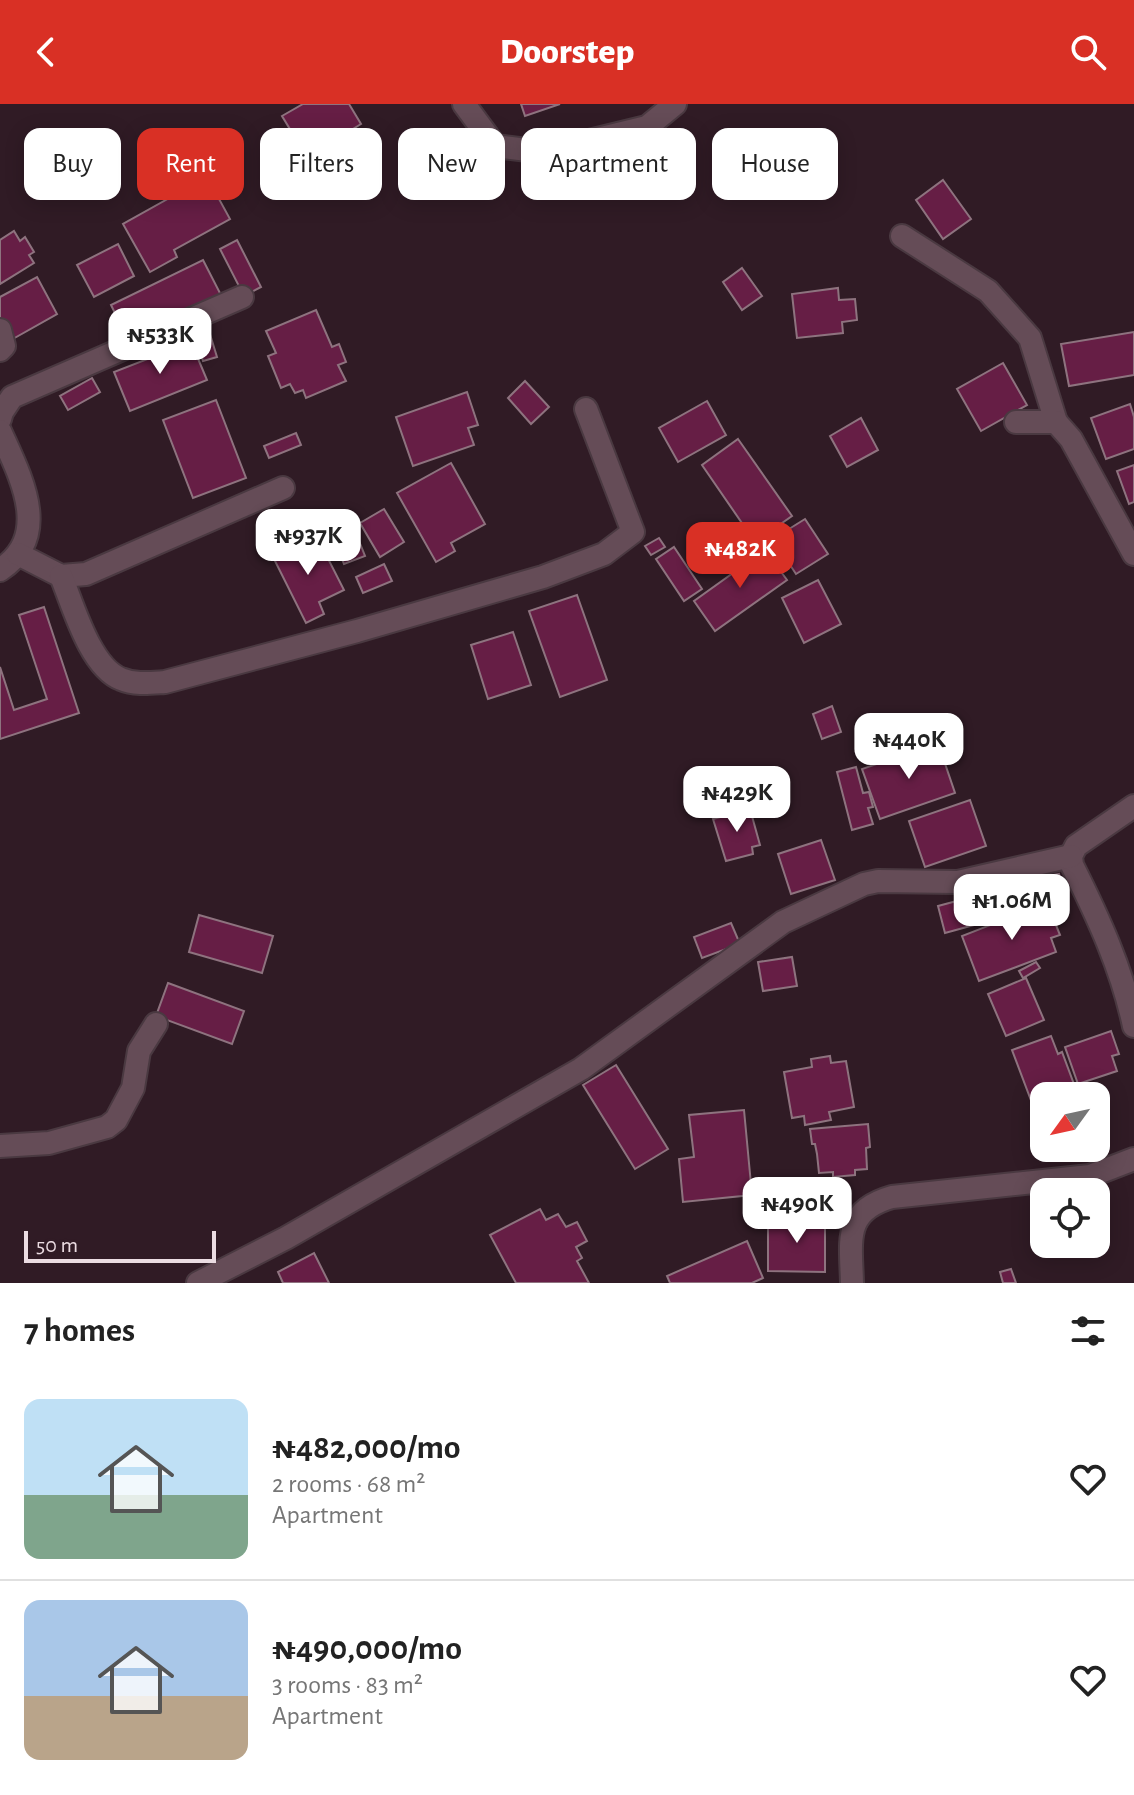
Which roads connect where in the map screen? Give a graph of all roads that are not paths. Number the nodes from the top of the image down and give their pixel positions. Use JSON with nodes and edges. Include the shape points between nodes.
{"nodes":[{"id":1,"x":464,"y":104,"type":"edge"},
{"id":2,"x":675,"y":104,"type":"edge"},
{"id":3,"x":902,"y":236,"type":"dead end"},
{"id":4,"x":242,"y":297,"type":"dead end"},
{"id":5,"x":0,"y":330,"type":"edge"},
{"id":6,"x":0,"y":350,"type":"edge"},
{"id":7,"x":586,"y":409,"type":"dead end"},
{"id":8,"x":0,"y":419,"type":"edge"},
{"id":9,"x":1016,"y":422,"type":"dead end"},
{"id":10,"x":1056,"y":422,"type":"junction"},
{"id":11,"x":0,"y":431,"type":"edge"},
{"id":12,"x":283,"y":488,"type":"dead end"},
{"id":13,"x":18,"y":554,"type":"junction"},
{"id":14,"x":1134,"y":554,"type":"edge"},
{"id":15,"x":0,"y":570,"type":"edge"},
{"id":16,"x":61,"y":576,"type":"junction"},
{"id":17,"x":1134,"y":806,"type":"edge"},
{"id":18,"x":1071,"y":856,"type":"junction"},
{"id":19,"x":156,"y":1024,"type":"dead end"},
{"id":20,"x":1134,"y":1026,"type":"edge"},
{"id":21,"x":0,"y":1146,"type":"edge"},
{"id":22,"x":1134,"y":1159,"type":"edge"},
{"id":23,"x":198,"y":1283,"type":"edge"},
{"id":24,"x":852,"y":1283,"type":"edge"}],
"edges":[{"from":1,"to":2,"type":"street","via":[[495,146],[544,152],[647,127]]},
{"from":3,"to":10,"type":"street","via":[[988,291],[1030,338]]},
{"from":4,"to":8,"type":"street","via":[[12,397]]},
{"from":5,"to":6,"type":"street"},
{"from":7,"to":16,"type":"street","via":[[633,532],[604,554],[543,577],[147,684],[117,678],[103,666]]},
{"from":9,"to":10,"type":"street"},
{"from":10,"to":14,"type":"street","via":[[1071,439]]},
{"from":11,"to":13,"type":"street","via":[[23,484],[30,521]]},
{"from":12,"to":16,"type":"street","via":[[86,574]]},
{"from":13,"to":15,"type":"street"},
{"from":13,"to":16,"type":"street"},
{"from":17,"to":18,"type":"street","via":[[1076,846]]},
{"from":18,"to":20,"type":"street","via":[[1126,990]]},
{"from":18,"to":23,"type":"street","via":[[958,882],[864,884],[783,922],[581,1069]]},
{"from":19,"to":21,"type":"street","via":[[139,1051],[133,1088],[116,1120],[49,1143]]},
{"from":22,"to":24,"type":"street","via":[[1090,1176],[872,1203],[856,1218],[851,1234]]}]}
